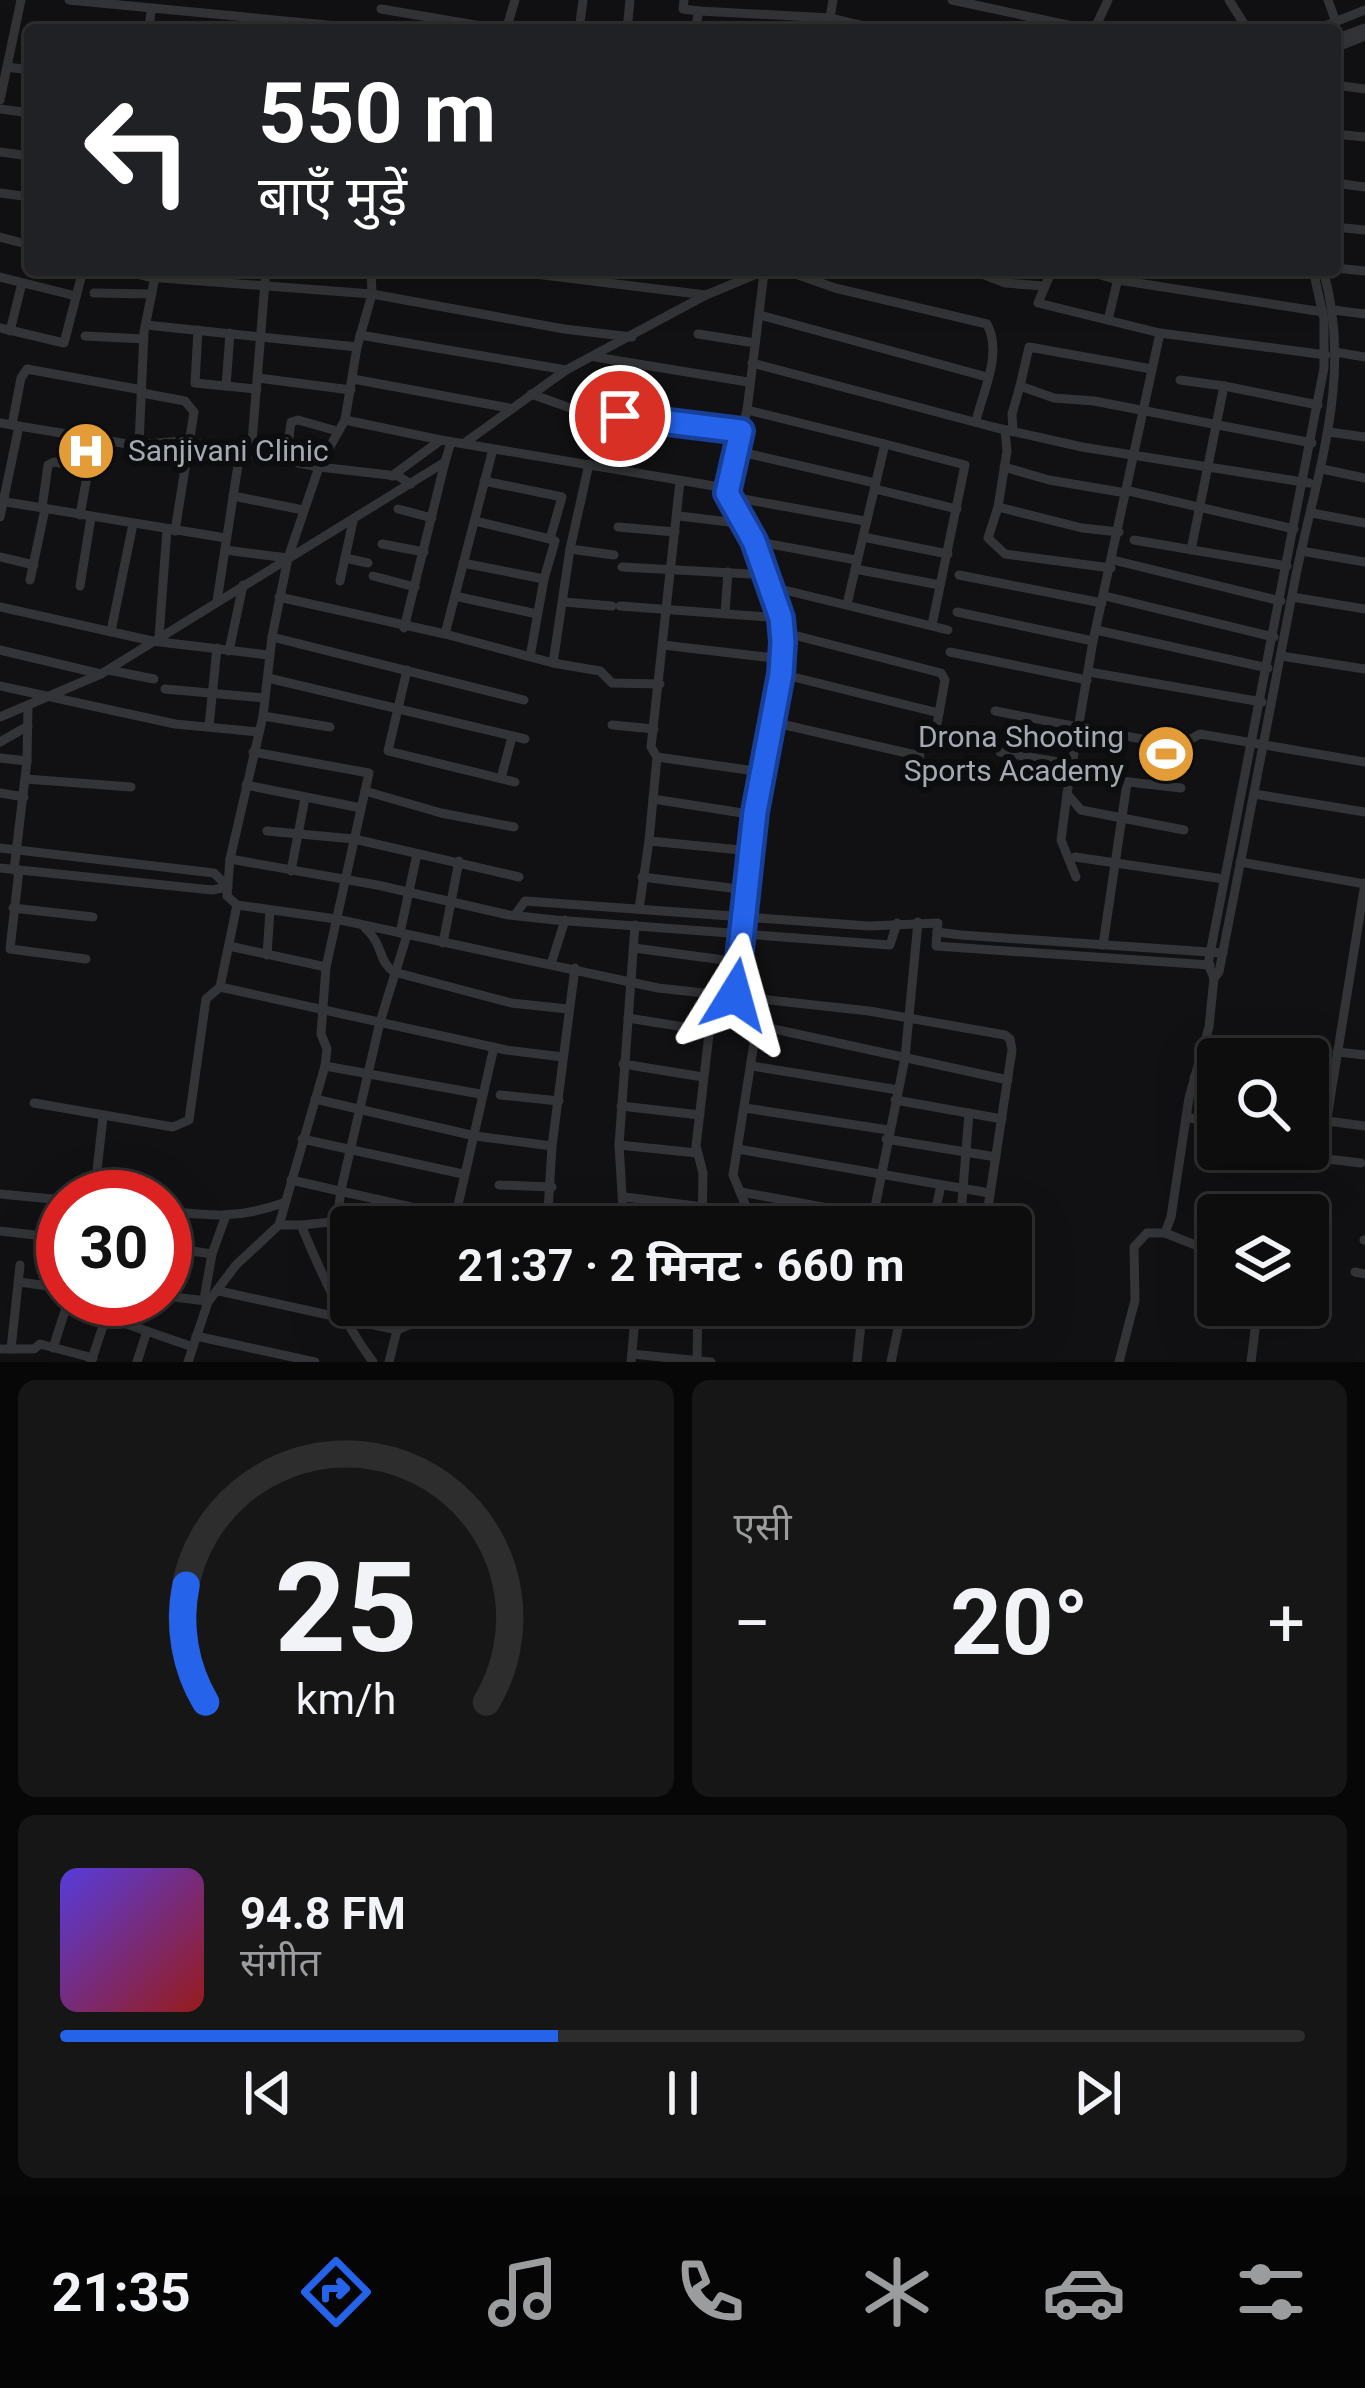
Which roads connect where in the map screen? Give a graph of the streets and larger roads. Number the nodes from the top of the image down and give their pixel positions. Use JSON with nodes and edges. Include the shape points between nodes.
{"nodes":[{"id":1,"x":21,"y":0,"type":"edge"},
{"id":2,"x":69,"y":0,"type":"edge"},
{"id":3,"x":684,"y":0,"type":"edge"},
{"id":4,"x":833,"y":0,"type":"edge"},
{"id":5,"x":952,"y":0,"type":"edge"},
{"id":6,"x":1216,"y":0,"type":"edge"},
{"id":7,"x":1328,"y":0,"type":"edge"},
{"id":8,"x":1233,"y":1,"type":"edge"},
{"id":9,"x":382,"y":4,"type":"edge"},
{"id":10,"x":1365,"y":10,"type":"edge"},
{"id":11,"x":151,"y":11,"type":"junction"},
{"id":12,"x":699,"y":11,"type":"junction"},
{"id":13,"x":1336,"y":22,"type":"junction"},
{"id":14,"x":150,"y":24,"type":"edge"},
{"id":15,"x":307,"y":24,"type":"edge"},
{"id":16,"x":477,"y":24,"type":"edge"},
{"id":17,"x":696,"y":24,"type":"edge"},
{"id":18,"x":829,"y":24,"type":"edge"},
{"id":19,"x":1064,"y":24,"type":"edge"},
{"id":20,"x":1331,"y":24,"type":"edge"},
{"id":21,"x":16,"y":30,"type":"junction"},
{"id":22,"x":24,"y":31,"type":"edge"},
{"id":23,"x":7,"y":67,"type":"junction"},
{"id":24,"x":24,"y":69,"type":"edge"},
{"id":25,"x":0,"y":104,"type":"edge"},
{"id":26,"x":81,"y":276,"type":"edge"},
{"id":27,"x":150,"y":276,"type":"edge"},
{"id":28,"x":266,"y":276,"type":"edge"},
{"id":29,"x":371,"y":276,"type":"edge"},
{"id":30,"x":607,"y":276,"type":"edge"},
{"id":31,"x":755,"y":276,"type":"edge"},
{"id":32,"x":765,"y":276,"type":"edge"},
{"id":33,"x":803,"y":276,"type":"edge"},
{"id":34,"x":987,"y":276,"type":"edge"},
{"id":35,"x":1049,"y":276,"type":"edge"},
{"id":36,"x":1119,"y":276,"type":"edge"},
{"id":37,"x":1125,"y":276,"type":"edge"},
{"id":38,"x":1314,"y":276,"type":"edge"},
{"id":39,"x":1324,"y":276,"type":"edge"},
{"id":40,"x":0,"y":277,"type":"edge"},
{"id":41,"x":155,"y":277,"type":"junction"},
{"id":42,"x":22,"y":283,"type":"junction"},
{"id":43,"x":265,"y":285,"type":"junction"},
{"id":44,"x":1043,"y":286,"type":"junction"},
{"id":45,"x":94,"y":292,"type":"dead end"},
{"id":46,"x":372,"y":293,"type":"junction"},
{"id":47,"x":152,"y":294,"type":"junction"},
{"id":48,"x":706,"y":295,"type":"junction"},
{"id":49,"x":76,"y":296,"type":"junction"},
{"id":50,"x":1328,"y":311,"type":"junction"},
{"id":51,"x":1365,"y":314,"type":"edge"},
{"id":52,"x":760,"y":316,"type":"junction"},
{"id":53,"x":1108,"y":320,"type":"junction"},
{"id":54,"x":146,"y":326,"type":"junction"},
{"id":55,"x":5,"y":329,"type":"edge"},
{"id":56,"x":198,"y":330,"type":"junction"},
{"id":57,"x":230,"y":333,"type":"junction"},
{"id":58,"x":1160,"y":333,"type":"junction"},
{"id":59,"x":698,"y":334,"type":"dead end"},
{"id":60,"x":262,"y":335,"type":"junction"},
{"id":61,"x":85,"y":336,"type":"dead end"},
{"id":62,"x":632,"y":337,"type":"junction"},
{"id":63,"x":144,"y":339,"type":"junction"},
{"id":64,"x":358,"y":341,"type":"junction"},
{"id":65,"x":755,"y":343,"type":"junction"},
{"id":66,"x":1330,"y":354,"type":"junction"},
{"id":67,"x":595,"y":357,"type":"junction"},
{"id":68,"x":1365,"y":357,"type":"edge"},
{"id":69,"x":752,"y":363,"type":"junction"},
{"id":70,"x":1152,"y":369,"type":"junction"},
{"id":71,"x":566,"y":370,"type":"junction"},
{"id":72,"x":987,"y":376,"type":"junction"},
{"id":73,"x":1180,"y":380,"type":"dead end"},
{"id":74,"x":748,"y":382,"type":"junction"},
{"id":75,"x":257,"y":383,"type":"junction"},
{"id":76,"x":352,"y":384,"type":"junction"},
{"id":77,"x":226,"y":386,"type":"junction"},
{"id":78,"x":1020,"y":386,"type":"junction"},
{"id":79,"x":1224,"y":386,"type":"junction"},
{"id":80,"x":142,"y":391,"type":"junction"},
{"id":81,"x":531,"y":394,"type":"junction"},
{"id":82,"x":1318,"y":405,"type":"junction"},
{"id":83,"x":509,"y":408,"type":"junction"},
{"id":84,"x":747,"y":410,"type":"junction"},
{"id":85,"x":1142,"y":410,"type":"junction"},
{"id":86,"x":346,"y":419,"type":"junction"},
{"id":87,"x":976,"y":422,"type":"junction"},
{"id":88,"x":10,"y":424,"type":"edge"},
{"id":89,"x":1215,"y":427,"type":"junction"},
{"id":90,"x":337,"y":431,"type":"junction"},
{"id":91,"x":741,"y":431,"type":"junction"},
{"id":92,"x":1009,"y":431,"type":"junction"},
{"id":93,"x":1329,"y":431,"type":"junction"},
{"id":94,"x":1365,"y":437,"type":"edge"},
{"id":95,"x":446,"y":441,"type":"junction"},
{"id":96,"x":191,"y":442,"type":"junction"},
{"id":97,"x":466,"y":442,"type":"junction"},
{"id":98,"x":1312,"y":443,"type":"junction"},
{"id":99,"x":140,"y":444,"type":"junction"},
{"id":100,"x":886,"y":444,"type":"junction"},
{"id":101,"x":493,"y":449,"type":"junction"},
{"id":102,"x":736,"y":451,"type":"junction"},
{"id":103,"x":246,"y":453,"type":"junction"},
{"id":104,"x":1135,"y":454,"type":"junction"},
{"id":105,"x":286,"y":461,"type":"junction"},
{"id":106,"x":445,"y":462,"type":"junction"},
{"id":107,"x":589,"y":464,"type":"junction"},
{"id":108,"x":1004,"y":466,"type":"junction"},
{"id":109,"x":319,"y":467,"type":"junction"},
{"id":110,"x":1207,"y":468,"type":"junction"},
{"id":111,"x":1322,"y":469,"type":"junction"},
{"id":112,"x":392,"y":476,"type":"junction"},
{"id":113,"x":1365,"y":478,"type":"edge"},
{"id":114,"x":484,"y":481,"type":"junction"},
{"id":115,"x":680,"y":481,"type":"junction"},
{"id":116,"x":1304,"y":482,"type":"junction"},
{"id":117,"x":411,"y":484,"type":"junction"},
{"id":118,"x":1318,"y":484,"type":"junction"},
{"id":119,"x":875,"y":486,"type":"junction"},
{"id":120,"x":1127,"y":492,"type":"junction"},
{"id":121,"x":729,"y":495,"type":"junction"},
{"id":122,"x":233,"y":496,"type":"junction"},
{"id":123,"x":2,"y":501,"type":"edge"},
{"id":124,"x":998,"y":507,"type":"junction"},
{"id":125,"x":44,"y":508,"type":"junction"},
{"id":126,"x":1201,"y":508,"type":"junction"},
{"id":127,"x":398,"y":509,"type":"dead end"},
{"id":128,"x":958,"y":509,"type":"junction"},
{"id":129,"x":303,"y":511,"type":"junction"},
{"id":130,"x":1312,"y":513,"type":"junction"},
{"id":131,"x":86,"y":516,"type":"junction"},
{"id":132,"x":679,"y":516,"type":"junction"},
{"id":133,"x":0,"y":517,"type":"edge"},
{"id":134,"x":432,"y":518,"type":"junction"},
{"id":135,"x":353,"y":521,"type":"junction"},
{"id":136,"x":475,"y":521,"type":"junction"},
{"id":137,"x":866,"y":521,"type":"junction"},
{"id":138,"x":1365,"y":523,"type":"edge"},
{"id":139,"x":133,"y":524,"type":"junction"},
{"id":140,"x":746,"y":524,"type":"junction"},
{"id":141,"x":618,"y":527,"type":"dead end"},
{"id":142,"x":1294,"y":529,"type":"junction"},
{"id":143,"x":171,"y":530,"type":"junction"},
{"id":144,"x":675,"y":532,"type":"junction"},
{"id":145,"x":1119,"y":532,"type":"junction"},
{"id":146,"x":862,"y":537,"type":"junction"},
{"id":147,"x":550,"y":539,"type":"junction"},
{"id":148,"x":1134,"y":540,"type":"dead end"},
{"id":149,"x":754,"y":541,"type":"junction"},
{"id":150,"x":226,"y":544,"type":"junction"},
{"id":151,"x":382,"y":544,"type":"dead end"},
{"id":152,"x":570,"y":549,"type":"junction"},
{"id":153,"x":1191,"y":550,"type":"junction"},
{"id":154,"x":1301,"y":551,"type":"junction"},
{"id":155,"x":424,"y":552,"type":"junction"},
{"id":156,"x":948,"y":554,"type":"junction"},
{"id":157,"x":614,"y":556,"type":"dead end"},
{"id":158,"x":0,"y":557,"type":"edge"},
{"id":159,"x":288,"y":558,"type":"junction"},
{"id":160,"x":345,"y":558,"type":"junction"},
{"id":161,"x":1365,"y":562,"type":"edge"},
{"id":162,"x":368,"y":563,"type":"dead end"},
{"id":163,"x":463,"y":563,"type":"junction"},
{"id":164,"x":855,"y":564,"type":"junction"},
{"id":165,"x":1112,"y":564,"type":"junction"},
{"id":166,"x":34,"y":565,"type":"junction"},
{"id":167,"x":1288,"y":566,"type":"junction"},
{"id":168,"x":622,"y":567,"type":"dead end"},
{"id":169,"x":673,"y":570,"type":"junction"},
{"id":170,"x":728,"y":572,"type":"junction"},
{"id":171,"x":767,"y":575,"type":"junction"},
{"id":172,"x":959,"y":575,"type":"dead end"},
{"id":173,"x":373,"y":577,"type":"dead end"},
{"id":174,"x":544,"y":579,"type":"junction"},
{"id":175,"x":30,"y":580,"type":"dead end"},
{"id":176,"x":340,"y":580,"type":"dead end"},
{"id":177,"x":243,"y":585,"type":"junction"},
{"id":178,"x":940,"y":585,"type":"junction"},
{"id":179,"x":80,"y":586,"type":"dead end"},
{"id":180,"x":415,"y":587,"type":"junction"},
{"id":181,"x":772,"y":587,"type":"junction"},
{"id":182,"x":455,"y":596,"type":"junction"},
{"id":183,"x":279,"y":597,"type":"junction"},
{"id":184,"x":1103,"y":599,"type":"junction"},
{"id":185,"x":1286,"y":599,"type":"junction"},
{"id":186,"x":217,"y":601,"type":"junction"},
{"id":187,"x":564,"y":602,"type":"junction"},
{"id":188,"x":847,"y":604,"type":"junction"},
{"id":189,"x":0,"y":607,"type":"edge"},
{"id":190,"x":669,"y":607,"type":"junction"},
{"id":191,"x":1365,"y":609,"type":"edge"},
{"id":192,"x":957,"y":612,"type":"dead end"},
{"id":193,"x":725,"y":613,"type":"junction"},
{"id":194,"x":537,"y":614,"type":"junction"},
{"id":195,"x":781,"y":618,"type":"junction"},
{"id":196,"x":932,"y":625,"type":"junction"},
{"id":197,"x":404,"y":628,"type":"junction"},
{"id":198,"x":948,"y":630,"type":"dead end"},
{"id":199,"x":111,"y":631,"type":"junction"},
{"id":200,"x":782,"y":632,"type":"junction"},
{"id":201,"x":445,"y":634,"type":"junction"},
{"id":202,"x":1095,"y":635,"type":"junction"},
{"id":203,"x":272,"y":637,"type":"junction"},
{"id":204,"x":1274,"y":637,"type":"junction"},
{"id":205,"x":156,"y":639,"type":"junction"},
{"id":206,"x":663,"y":645,"type":"junction"},
{"id":207,"x":0,"y":650,"type":"edge"},
{"id":208,"x":223,"y":650,"type":"junction"},
{"id":209,"x":950,"y":652,"type":"dead end"},
{"id":210,"x":269,"y":655,"type":"junction"},
{"id":211,"x":1281,"y":656,"type":"junction"},
{"id":212,"x":530,"y":657,"type":"junction"},
{"id":213,"x":782,"y":659,"type":"junction"},
{"id":214,"x":553,"y":662,"type":"junction"},
{"id":215,"x":1268,"y":668,"type":"junction"},
{"id":216,"x":1365,"y":669,"type":"edge"},
{"id":217,"x":407,"y":670,"type":"junction"},
{"id":218,"x":105,"y":672,"type":"junction"},
{"id":219,"x":781,"y":674,"type":"junction"},
{"id":220,"x":1088,"y":676,"type":"junction"},
{"id":221,"x":268,"y":678,"type":"junction"},
{"id":222,"x":154,"y":680,"type":"dead end"},
{"id":223,"x":660,"y":684,"type":"junction"},
{"id":224,"x":0,"y":686,"type":"edge"},
{"id":225,"x":165,"y":688,"type":"dead end"},
{"id":226,"x":213,"y":693,"type":"junction"},
{"id":227,"x":52,"y":695,"type":"junction"},
{"id":228,"x":264,"y":698,"type":"junction"},
{"id":229,"x":524,"y":700,"type":"dead end"},
{"id":230,"x":1262,"y":702,"type":"junction"},
{"id":231,"x":28,"y":705,"type":"junction"},
{"id":232,"x":397,"y":709,"type":"junction"},
{"id":233,"x":994,"y":711,"type":"dead end"},
{"id":234,"x":940,"y":713,"type":"junction"},
{"id":235,"x":263,"y":716,"type":"junction"},
{"id":236,"x":0,"y":717,"type":"edge"},
{"id":237,"x":772,"y":722,"type":"junction"},
{"id":238,"x":612,"y":725,"type":"dead end"},
{"id":239,"x":28,"y":726,"type":"junction"},
{"id":240,"x":209,"y":726,"type":"junction"},
{"id":241,"x":1077,"y":726,"type":"junction"},
{"id":242,"x":330,"y":727,"type":"dead end"},
{"id":243,"x":654,"y":728,"type":"junction"},
{"id":244,"x":258,"y":732,"type":"junction"},
{"id":245,"x":935,"y":736,"type":"dead end"},
{"id":246,"x":512,"y":737,"type":"junction"},
{"id":247,"x":525,"y":740,"type":"dead end"},
{"id":248,"x":0,"y":742,"type":"edge"},
{"id":249,"x":1259,"y":742,"type":"junction"},
{"id":250,"x":253,"y":752,"type":"junction"},
{"id":251,"x":1000,"y":752,"type":"dead end"},
{"id":252,"x":920,"y":756,"type":"dead end"},
{"id":253,"x":657,"y":757,"type":"junction"},
{"id":254,"x":0,"y":758,"type":"edge"},
{"id":255,"x":27,"y":761,"type":"junction"},
{"id":256,"x":1365,"y":762,"type":"edge"},
{"id":257,"x":1070,"y":769,"type":"junction"},
{"id":258,"x":762,"y":772,"type":"junction"},
{"id":259,"x":501,"y":778,"type":"junction"},
{"id":260,"x":26,"y":779,"type":"junction"},
{"id":261,"x":515,"y":782,"type":"dead end"},
{"id":262,"x":1127,"y":783,"type":"junction"},
{"id":263,"x":246,"y":785,"type":"junction"},
{"id":264,"x":131,"y":787,"type":"dead end"},
{"id":265,"x":1180,"y":788,"type":"dead end"},
{"id":266,"x":365,"y":791,"type":"junction"},
{"id":267,"x":0,"y":793,"type":"edge"},
{"id":268,"x":1067,"y":794,"type":"junction"},
{"id":269,"x":1254,"y":794,"type":"junction"},
{"id":270,"x":24,"y":797,"type":"junction"},
{"id":271,"x":305,"y":798,"type":"junction"},
{"id":272,"x":653,"y":799,"type":"junction"},
{"id":273,"x":361,"y":808,"type":"junction"},
{"id":274,"x":1365,"y":812,"type":"edge"},
{"id":275,"x":755,"y":815,"type":"junction"},
{"id":276,"x":1122,"y":821,"type":"junction"},
{"id":277,"x":514,"y":827,"type":"dead end"},
{"id":278,"x":1184,"y":830,"type":"dead end"},
{"id":279,"x":267,"y":831,"type":"dead end"},
{"id":280,"x":299,"y":831,"type":"junction"},
{"id":281,"x":354,"y":839,"type":"junction"},
{"id":282,"x":649,"y":841,"type":"junction"},
{"id":283,"x":0,"y":848,"type":"edge"},
{"id":284,"x":16,"y":850,"type":"junction"},
{"id":285,"x":751,"y":851,"type":"junction"},
{"id":286,"x":417,"y":854,"type":"junction"},
{"id":287,"x":1075,"y":856,"type":"dead end"},
{"id":288,"x":230,"y":860,"type":"junction"},
{"id":289,"x":459,"y":861,"type":"junction"},
{"id":290,"x":1240,"y":862,"type":"junction"},
{"id":291,"x":1116,"y":863,"type":"junction"},
{"id":292,"x":0,"y":868,"type":"edge"},
{"id":293,"x":16,"y":870,"type":"junction"},
{"id":294,"x":290,"y":871,"type":"junction"},
{"id":295,"x":519,"y":877,"type":"dead end"},
{"id":296,"x":642,"y":877,"type":"junction"},
{"id":297,"x":1076,"y":877,"type":"dead end"},
{"id":298,"x":1224,"y":879,"type":"junction"},
{"id":299,"x":344,"y":880,"type":"junction"},
{"id":300,"x":1365,"y":884,"type":"edge"},
{"id":301,"x":228,"y":887,"type":"junction"},
{"id":302,"x":747,"y":890,"type":"junction"},
{"id":303,"x":409,"y":892,"type":"junction"},
{"id":304,"x":452,"y":903,"type":"junction"},
{"id":305,"x":237,"y":905,"type":"junction"},
{"id":306,"x":13,"y":908,"type":"junction"},
{"id":307,"x":639,"y":909,"type":"junction"},
{"id":308,"x":270,"y":910,"type":"junction"},
{"id":309,"x":515,"y":915,"type":"junction"},
{"id":310,"x":93,"y":917,"type":"dead end"},
{"id":311,"x":745,"y":917,"type":"junction"},
{"id":312,"x":336,"y":919,"type":"junction"},
{"id":313,"x":565,"y":920,"type":"junction"},
{"id":314,"x":918,"y":922,"type":"junction"},
{"id":315,"x":897,"y":923,"type":"junction"},
{"id":316,"x":362,"y":925,"type":"junction"},
{"id":317,"x":635,"y":925,"type":"junction"},
{"id":318,"x":937,"y":932,"type":"junction"},
{"id":319,"x":403,"y":934,"type":"junction"},
{"id":320,"x":743,"y":934,"type":"junction"},
{"id":321,"x":443,"y":943,"type":"junction"},
{"id":322,"x":1103,"y":945,"type":"junction"},
{"id":323,"x":229,"y":946,"type":"junction"},
{"id":324,"x":634,"y":948,"type":"junction"},
{"id":325,"x":1218,"y":951,"type":"junction"},
{"id":326,"x":268,"y":955,"type":"junction"},
{"id":327,"x":86,"y":959,"type":"dead end"},
{"id":328,"x":739,"y":962,"type":"junction"},
{"id":329,"x":551,"y":964,"type":"junction"},
{"id":330,"x":1208,"y":964,"type":"junction"},
{"id":331,"x":326,"y":967,"type":"junction"},
{"id":332,"x":575,"y":968,"type":"junction"},
{"id":333,"x":394,"y":972,"type":"junction"},
{"id":334,"x":1217,"y":973,"type":"junction"},
{"id":335,"x":1351,"y":976,"type":"junction"},
{"id":336,"x":1365,"y":978,"type":"edge"},
{"id":337,"x":631,"y":983,"type":"junction"},
{"id":338,"x":220,"y":987,"type":"junction"},
{"id":339,"x":1349,"y":992,"type":"junction"},
{"id":340,"x":735,"y":995,"type":"junction"},
{"id":341,"x":1365,"y":995,"type":"edge"},
{"id":342,"x":761,"y":999,"type":"junction"},
{"id":343,"x":568,"y":1010,"type":"junction"},
{"id":344,"x":324,"y":1011,"type":"junction"},
{"id":345,"x":628,"y":1018,"type":"junction"},
{"id":346,"x":910,"y":1020,"type":"junction"},
{"id":347,"x":380,"y":1022,"type":"junction"},
{"id":348,"x":760,"y":1026,"type":"junction"},
{"id":349,"x":706,"y":1031,"type":"junction"},
{"id":350,"x":494,"y":1047,"type":"junction"},
{"id":351,"x":1337,"y":1052,"type":"junction"},
{"id":352,"x":1365,"y":1054,"type":"edge"},
{"id":353,"x":563,"y":1057,"type":"junction"},
{"id":354,"x":905,"y":1058,"type":"junction"},
{"id":355,"x":623,"y":1064,"type":"junction"},
{"id":356,"x":326,"y":1066,"type":"junction"},
{"id":357,"x":752,"y":1066,"type":"junction"},
{"id":358,"x":369,"y":1075,"type":"junction"},
{"id":359,"x":703,"y":1077,"type":"junction"},
{"id":360,"x":1194,"y":1077,"type":"junction"},
{"id":361,"x":1197,"y":1078,"type":"edge"},
{"id":362,"x":1008,"y":1080,"type":"junction"},
{"id":363,"x":481,"y":1094,"type":"junction"},
{"id":364,"x":500,"y":1095,"type":"dead end"},
{"id":365,"x":896,"y":1095,"type":"junction"},
{"id":366,"x":315,"y":1099,"type":"junction"},
{"id":367,"x":559,"y":1101,"type":"junction"},
{"id":368,"x":34,"y":1103,"type":"dead end"},
{"id":369,"x":621,"y":1106,"type":"junction"},
{"id":370,"x":362,"y":1108,"type":"junction"},
{"id":371,"x":745,"y":1108,"type":"junction"},
{"id":372,"x":969,"y":1113,"type":"junction"},
{"id":373,"x":1329,"y":1113,"type":"edge"},
{"id":374,"x":700,"y":1114,"type":"junction"},
{"id":375,"x":103,"y":1117,"type":"junction"},
{"id":376,"x":1186,"y":1117,"type":"junction"},
{"id":377,"x":1002,"y":1119,"type":"junction"},
{"id":378,"x":1197,"y":1119,"type":"edge"},
{"id":379,"x":1329,"y":1121,"type":"edge"},
{"id":380,"x":1365,"y":1126,"type":"edge"},
{"id":381,"x":887,"y":1134,"type":"junction"},
{"id":382,"x":475,"y":1136,"type":"junction"},
{"id":383,"x":302,"y":1138,"type":"junction"},
{"id":384,"x":619,"y":1145,"type":"junction"},
{"id":385,"x":552,"y":1146,"type":"junction"},
{"id":386,"x":738,"y":1149,"type":"junction"},
{"id":387,"x":351,"y":1150,"type":"junction"},
{"id":388,"x":966,"y":1153,"type":"junction"},
{"id":389,"x":698,"y":1154,"type":"junction"},
{"id":390,"x":995,"y":1157,"type":"junction"},
{"id":391,"x":1329,"y":1159,"type":"edge"},
{"id":392,"x":1361,"y":1163,"type":"dead end"},
{"id":393,"x":97,"y":1170,"type":"edge"},
{"id":394,"x":879,"y":1173,"type":"junction"},
{"id":395,"x":463,"y":1174,"type":"junction"},
{"id":396,"x":291,"y":1180,"type":"junction"},
{"id":397,"x":499,"y":1185,"type":"dead end"},
{"id":398,"x":940,"y":1185,"type":"junction"},
{"id":399,"x":552,"y":1187,"type":"junction"},
{"id":400,"x":961,"y":1189,"type":"junction"},
{"id":401,"x":340,"y":1190,"type":"junction"},
{"id":402,"x":742,"y":1192,"type":"junction"},
{"id":403,"x":0,"y":1193,"type":"edge"},
{"id":404,"x":989,"y":1193,"type":"junction"},
{"id":405,"x":36,"y":1197,"type":"edge"},
{"id":406,"x":625,"y":1197,"type":"junction"},
{"id":407,"x":284,"y":1203,"type":"junction"},
{"id":408,"x":338,"y":1206,"type":"edge"},
{"id":409,"x":397,"y":1206,"type":"edge"},
{"id":410,"x":457,"y":1206,"type":"edge"},
{"id":411,"x":550,"y":1206,"type":"edge"},
{"id":412,"x":625,"y":1206,"type":"edge"},
{"id":413,"x":695,"y":1206,"type":"edge"},
{"id":414,"x":703,"y":1206,"type":"edge"},
{"id":415,"x":743,"y":1206,"type":"edge"},
{"id":416,"x":808,"y":1206,"type":"edge"},
{"id":417,"x":874,"y":1206,"type":"edge"},
{"id":418,"x":936,"y":1206,"type":"edge"},
{"id":419,"x":961,"y":1206,"type":"edge"},
{"id":420,"x":987,"y":1206,"type":"edge"},
{"id":421,"x":192,"y":1214,"type":"edge"},
{"id":422,"x":225,"y":1218,"type":"junction"},
{"id":423,"x":330,"y":1223,"type":"edge"},
{"id":424,"x":279,"y":1225,"type":"junction"},
{"id":425,"x":301,"y":1225,"type":"junction"},
{"id":426,"x":0,"y":1231,"type":"edge"},
{"id":427,"x":1166,"y":1233,"type":"junction"},
{"id":428,"x":36,"y":1235,"type":"edge"},
{"id":429,"x":1197,"y":1246,"type":"edge"},
{"id":430,"x":192,"y":1251,"type":"edge"},
{"id":431,"x":212,"y":1254,"type":"junction"},
{"id":432,"x":20,"y":1265,"type":"dead end"},
{"id":433,"x":19,"y":1282,"type":"junction"},
{"id":434,"x":36,"y":1285,"type":"edge"},
{"id":435,"x":330,"y":1285,"type":"edge"},
{"id":436,"x":219,"y":1291,"type":"junction"},
{"id":437,"x":192,"y":1299,"type":"edge"},
{"id":438,"x":206,"y":1301,"type":"junction"},
{"id":439,"x":0,"y":1310,"type":"edge"},
{"id":440,"x":15,"y":1312,"type":"junction"},
{"id":441,"x":330,"y":1313,"type":"edge"},
{"id":442,"x":60,"y":1326,"type":"edge"},
{"id":443,"x":103,"y":1326,"type":"edge"},
{"id":444,"x":132,"y":1326,"type":"edge"},
{"id":445,"x":349,"y":1326,"type":"edge"},
{"id":446,"x":382,"y":1326,"type":"edge"},
{"id":447,"x":406,"y":1326,"type":"edge"},
{"id":448,"x":634,"y":1326,"type":"edge"},
{"id":449,"x":698,"y":1326,"type":"edge"},
{"id":450,"x":861,"y":1326,"type":"edge"},
{"id":451,"x":899,"y":1326,"type":"edge"},
{"id":452,"x":1255,"y":1326,"type":"edge"},
{"id":453,"x":397,"y":1330,"type":"junction"},
{"id":454,"x":147,"y":1331,"type":"junction"},
{"id":455,"x":194,"y":1342,"type":"junction"},
{"id":456,"x":53,"y":1348,"type":"junction"},
{"id":457,"x":6,"y":1349,"type":"edge"},
{"id":458,"x":34,"y":1349,"type":"junction"},
{"id":459,"x":631,"y":1358,"type":"edge"},
{"id":460,"x":92,"y":1360,"type":"edge"},
{"id":461,"x":697,"y":1360,"type":"edge"},
{"id":462,"x":33,"y":1362,"type":"edge"},
{"id":463,"x":137,"y":1362,"type":"edge"},
{"id":464,"x":188,"y":1362,"type":"edge"},
{"id":465,"x":312,"y":1362,"type":"edge"},
{"id":466,"x":373,"y":1362,"type":"edge"},
{"id":467,"x":388,"y":1362,"type":"edge"},
{"id":468,"x":709,"y":1362,"type":"edge"},
{"id":469,"x":857,"y":1362,"type":"edge"},
{"id":470,"x":891,"y":1362,"type":"edge"},
{"id":471,"x":1119,"y":1362,"type":"edge"},
{"id":472,"x":1250,"y":1362,"type":"edge"}],
"edges":[{"from":1,"to":21,"type":"street"},
{"from":2,"to":11,"type":"street"},
{"from":3,"to":12,"type":"street","via":[[683,9]]},
{"from":4,"to":18,"type":"street"},
{"from":5,"to":19,"type":"street"},
{"from":6,"to":8,"type":"street"},
{"from":7,"to":13,"type":"street"},
{"from":9,"to":16,"type":"street"},
{"from":10,"to":13,"type":"street"},
{"from":11,"to":14,"type":"street"},
{"from":11,"to":15,"type":"street"},
{"from":12,"to":17,"type":"street"},
{"from":12,"to":18,"type":"street"},
{"from":13,"to":20,"type":"street"},
{"from":21,"to":22,"type":"street"},
{"from":21,"to":23,"type":"street"},
{"from":23,"to":24,"type":"street"},
{"from":23,"to":25,"type":"street"},
{"from":26,"to":49,"type":"street"},
{"from":27,"to":41,"type":"street"},
{"from":28,"to":43,"type":"street"},
{"from":29,"to":46,"type":"street"},
{"from":30,"to":48,"type":"street"},
{"from":31,"to":48,"type":"street"},
{"from":32,"to":52,"type":"street"},
{"from":33,"to":72,"type":"street","via":[[987,324],[994,337]]},
{"from":34,"to":44,"type":"street"},
{"from":35,"to":44,"type":"street"},
{"from":36,"to":53,"type":"street"},
{"from":37,"to":50,"type":"street"},
{"from":38,"to":50,"type":"street"},
{"from":39,"to":50,"type":"street"},
{"from":40,"to":42,"type":"street"},
{"from":41,"to":43,"type":"street"},
{"from":41,"to":47,"type":"street"},
{"from":42,"to":49,"type":"street"},
{"from":42,"to":55,"type":"street"},
{"from":43,"to":46,"type":"street"},
{"from":43,"to":60,"type":"street"},
{"from":44,"to":53,"type":"street","via":[[1039,303]]},
{"from":45,"to":47,"type":"street"},
{"from":46,"to":62,"type":"street"},
{"from":46,"to":64,"type":"street"},
{"from":47,"to":54,"type":"street"},
{"from":48,"to":62,"type":"street"},
{"from":49,"to":55,"type":"street","via":[[64,343]]},
{"from":50,"to":51,"type":"street"},
{"from":50,"to":66,"type":"street"},
{"from":52,"to":65,"type":"street"},
{"from":52,"to":72,"type":"street"},
{"from":53,"to":58,"type":"street"},
{"from":54,"to":56,"type":"street"},
{"from":54,"to":63,"type":"street"},
{"from":56,"to":57,"type":"street"},
{"from":56,"to":77,"type":"street","via":[[195,383]]},
{"from":57,"to":60,"type":"street"},
{"from":57,"to":77,"type":"street"},
{"from":58,"to":66,"type":"street"},
{"from":58,"to":70,"type":"street"},
{"from":59,"to":65,"type":"street"},
{"from":60,"to":64,"type":"street"},
{"from":60,"to":75,"type":"street"},
{"from":61,"to":63,"type":"street"},
{"from":62,"to":67,"type":"street"},
{"from":63,"to":80,"type":"street"},
{"from":64,"to":71,"type":"street"},
{"from":64,"to":76,"type":"street"},
{"from":65,"to":69,"type":"street"},
{"from":66,"to":68,"type":"street"},
{"from":66,"to":82,"type":"street"},
{"from":66,"to":93,"type":"street"},
{"from":67,"to":71,"type":"street"},
{"from":67,"to":74,"type":"street"},
{"from":69,"to":74,"type":"street"},
{"from":69,"to":87,"type":"street"},
{"from":70,"to":78,"type":"street","via":[[1029,347]]},
{"from":70,"to":85,"type":"street"},
{"from":71,"to":81,"type":"street"},
{"from":72,"to":87,"type":"street"},
{"from":73,"to":79,"type":"street"},
{"from":74,"to":84,"type":"street"},
{"from":75,"to":76,"type":"street"},
{"from":75,"to":77,"type":"street"},
{"from":75,"to":103,"type":"street"},
{"from":76,"to":83,"type":"street"},
{"from":76,"to":86,"type":"street"},
{"from":78,"to":85,"type":"street"},
{"from":78,"to":92,"type":"street"},
{"from":79,"to":82,"type":"street"},
{"from":79,"to":89,"type":"street"},
{"from":80,"to":88,"type":"street","via":[[27,369]]},
{"from":80,"to":96,"type":"street","via":[[190,403]]},
{"from":80,"to":99,"type":"street"},
{"from":81,"to":83,"type":"street"},
{"from":81,"to":91,"type":"street","via":[[577,410]]},
{"from":82,"to":98,"type":"street"},
{"from":83,"to":97,"type":"street"},
{"from":84,"to":91,"type":"street"},
{"from":84,"to":100,"type":"street"},
{"from":85,"to":89,"type":"street"},
{"from":85,"to":104,"type":"street"},
{"from":86,"to":90,"type":"street"},
{"from":86,"to":95,"type":"street"},
{"from":87,"to":92,"type":"street"},
{"from":88,"to":99,"type":"street"},
{"from":88,"to":123,"type":"street"},
{"from":89,"to":98,"type":"street"},
{"from":89,"to":110,"type":"street"},
{"from":90,"to":105,"type":"street","via":[[291,422]]},
{"from":90,"to":109,"type":"street"},
{"from":91,"to":102,"type":"street"},
{"from":92,"to":104,"type":"street"},
{"from":92,"to":108,"type":"street"},
{"from":93,"to":94,"type":"street"},
{"from":93,"to":111,"type":"street"},
{"from":95,"to":97,"type":"street"},
{"from":95,"to":106,"type":"street"},
{"from":95,"to":112,"type":"street"},
{"from":96,"to":99,"type":"street"},
{"from":96,"to":103,"type":"street"},
{"from":96,"to":143,"type":"street"},
{"from":97,"to":101,"type":"street"},
{"from":98,"to":116,"type":"street"},
{"from":100,"to":119,"type":"street"},
{"from":100,"to":128,"type":"street","via":[[965,465]]},
{"from":101,"to":107,"type":"street"},
{"from":101,"to":114,"type":"street"},
{"from":102,"to":119,"type":"street"},
{"from":102,"to":121,"type":"street"},
{"from":103,"to":105,"type":"street"},
{"from":103,"to":122,"type":"street"},
{"from":104,"to":110,"type":"street"},
{"from":104,"to":120,"type":"street"},
{"from":105,"to":109,"type":"street"},
{"from":106,"to":117,"type":"street"},
{"from":106,"to":134,"type":"street"},
{"from":107,"to":115,"type":"street"},
{"from":107,"to":152,"type":"street"},
{"from":108,"to":120,"type":"street"},
{"from":108,"to":124,"type":"street"},
{"from":109,"to":112,"type":"street"},
{"from":109,"to":129,"type":"street"},
{"from":110,"to":116,"type":"street"},
{"from":110,"to":126,"type":"street"},
{"from":111,"to":113,"type":"street"},
{"from":111,"to":118,"type":"street"},
{"from":112,"to":117,"type":"street"},
{"from":114,"to":136,"type":"street"},
{"from":114,"to":147,"type":"street","via":[[562,497]]},
{"from":115,"to":121,"type":"street"},
{"from":115,"to":132,"type":"street"},
{"from":116,"to":118,"type":"street"},
{"from":116,"to":142,"type":"street"},
{"from":117,"to":135,"type":"street"},
{"from":118,"to":130,"type":"street"},
{"from":119,"to":128,"type":"street"},
{"from":119,"to":137,"type":"street"},
{"from":120,"to":126,"type":"street"},
{"from":120,"to":145,"type":"street"},
{"from":121,"to":137,"type":"street"},
{"from":121,"to":140,"type":"street"},
{"from":122,"to":129,"type":"street"},
{"from":122,"to":150,"type":"street"},
{"from":123,"to":125,"type":"street"},
{"from":123,"to":133,"type":"street"},
{"from":124,"to":145,"type":"street"},
{"from":124,"to":165,"type":"street","via":[[988,538],[1005,554]]},
{"from":125,"to":131,"type":"street"},
{"from":125,"to":131,"type":"street","via":[[48,465],[85,467]]},
{"from":125,"to":166,"type":"street"},
{"from":126,"to":142,"type":"street"},
{"from":126,"to":153,"type":"street"},
{"from":127,"to":134,"type":"street"},
{"from":128,"to":156,"type":"street"},
{"from":129,"to":159,"type":"street"},
{"from":130,"to":138,"type":"street"},
{"from":130,"to":154,"type":"street"},
{"from":131,"to":139,"type":"street"},
{"from":131,"to":179,"type":"street"},
{"from":132,"to":140,"type":"street"},
{"from":132,"to":144,"type":"street"},
{"from":134,"to":155,"type":"street"},
{"from":135,"to":159,"type":"street"},
{"from":135,"to":160,"type":"street"},
{"from":136,"to":147,"type":"street"},
{"from":136,"to":163,"type":"street"},
{"from":137,"to":146,"type":"street"},
{"from":139,"to":143,"type":"street"},
{"from":139,"to":199,"type":"street"},
{"from":140,"to":149,"type":"street"},
{"from":141,"to":144,"type":"street"},
{"from":142,"to":167,"type":"street"},
{"from":143,"to":150,"type":"street"},
{"from":143,"to":205,"type":"street"},
{"from":144,"to":169,"type":"street"},
{"from":145,"to":165,"type":"street"},
{"from":146,"to":156,"type":"street"},
{"from":146,"to":164,"type":"street"},
{"from":147,"to":174,"type":"street"},
{"from":148,"to":153,"type":"street"},
{"from":149,"to":164,"type":"street"},
{"from":149,"to":171,"type":"street"},
{"from":150,"to":159,"type":"street"},
{"from":150,"to":186,"type":"street"},
{"from":151,"to":155,"type":"street"},
{"from":152,"to":157,"type":"street"},
{"from":152,"to":187,"type":"street"},
{"from":153,"to":167,"type":"street"},
{"from":154,"to":161,"type":"street"},
{"from":154,"to":185,"type":"street"},
{"from":155,"to":180,"type":"street"},
{"from":156,"to":178,"type":"street"},
{"from":158,"to":166,"type":"street"},
{"from":159,"to":177,"type":"street"},
{"from":159,"to":183,"type":"street"},
{"from":160,"to":162,"type":"street"},
{"from":160,"to":176,"type":"street"},
{"from":163,"to":174,"type":"street"},
{"from":163,"to":182,"type":"street"},
{"from":164,"to":178,"type":"street"},
{"from":164,"to":188,"type":"street"},
{"from":165,"to":184,"type":"street"},
{"from":165,"to":185,"type":"street"},
{"from":166,"to":175,"type":"street"},
{"from":167,"to":185,"type":"street"},
{"from":168,"to":169,"type":"street"},
{"from":169,"to":170,"type":"street"},
{"from":169,"to":190,"type":"street"},
{"from":170,"to":171,"type":"street"},
{"from":170,"to":193,"type":"street"},
{"from":171,"to":181,"type":"street"},
{"from":172,"to":184,"type":"street"},
{"from":173,"to":180,"type":"street"},
{"from":174,"to":194,"type":"street"},
{"from":177,"to":186,"type":"street"},
{"from":177,"to":208,"type":"street"},
{"from":178,"to":196,"type":"street"},
{"from":180,"to":197,"type":"street"},
{"from":181,"to":188,"type":"street"},
{"from":181,"to":195,"type":"street"},
{"from":182,"to":194,"type":"street"},
{"from":182,"to":201,"type":"street"},
{"from":183,"to":197,"type":"street"},
{"from":183,"to":203,"type":"street"},
{"from":184,"to":202,"type":"street"},
{"from":184,"to":204,"type":"street"},
{"from":185,"to":191,"type":"street"},
{"from":185,"to":204,"type":"street"},
{"from":185,"to":211,"type":"street"},
{"from":186,"to":205,"type":"street"},
{"from":187,"to":190,"type":"street"},
{"from":187,"to":214,"type":"street"},
{"from":188,"to":196,"type":"street"},
{"from":189,"to":199,"type":"street"},
{"from":190,"to":193,"type":"street"},
{"from":190,"to":206,"type":"street"},
{"from":192,"to":202,"type":"street"},
{"from":193,"to":195,"type":"street"},
{"from":194,"to":212,"type":"street"},
{"from":195,"to":200,"type":"street"},
{"from":196,"to":198,"type":"street"},
{"from":197,"to":201,"type":"street"},
{"from":199,"to":205,"type":"street"},
{"from":200,"to":213,"type":"street"},
{"from":200,"to":234,"type":"street","via":[[935,670],[945,680]]},
{"from":201,"to":212,"type":"street"},
{"from":202,"to":215,"type":"street"},
{"from":202,"to":220,"type":"street"},
{"from":203,"to":210,"type":"street"},
{"from":203,"to":217,"type":"street"},
{"from":204,"to":215,"type":"street"},
{"from":205,"to":208,"type":"street"},
{"from":205,"to":218,"type":"street"},
{"from":206,"to":213,"type":"street"},
{"from":206,"to":223,"type":"street"},
{"from":207,"to":218,"type":"street"},
{"from":208,"to":210,"type":"street"},
{"from":208,"to":226,"type":"street"},
{"from":209,"to":220,"type":"street"},
{"from":210,"to":221,"type":"street"},
{"from":211,"to":216,"type":"street"},
{"from":211,"to":249,"type":"street"},
{"from":212,"to":214,"type":"street"},
{"from":213,"to":219,"type":"street"},
{"from":214,"to":223,"type":"street","via":[[600,671],[607,682]]},
{"from":215,"to":230,"type":"street"},
{"from":217,"to":229,"type":"street"},
{"from":217,"to":232,"type":"street"},
{"from":218,"to":222,"type":"street"},
{"from":218,"to":227,"type":"street"},
{"from":219,"to":234,"type":"street"},
{"from":219,"to":237,"type":"street"},
{"from":220,"to":230,"type":"street"},
{"from":220,"to":241,"type":"street"},
{"from":221,"to":228,"type":"street"},
{"from":221,"to":232,"type":"street"},
{"from":223,"to":243,"type":"street"},
{"from":224,"to":227,"type":"street"},
{"from":225,"to":226,"type":"street"},
{"from":226,"to":228,"type":"street"},
{"from":226,"to":240,"type":"street"},
{"from":227,"to":231,"type":"street"},
{"from":227,"to":240,"type":"street"},
{"from":228,"to":235,"type":"street"},
{"from":230,"to":249,"type":"street"},
{"from":231,"to":236,"type":"street"},
{"from":231,"to":239,"type":"street"},
{"from":232,"to":246,"type":"street"},
{"from":232,"to":259,"type":"street","via":[[388,751]]},
{"from":233,"to":241,"type":"street"},
{"from":234,"to":245,"type":"street"},
{"from":235,"to":242,"type":"street"},
{"from":235,"to":244,"type":"street"},
{"from":237,"to":252,"type":"street"},
{"from":237,"to":258,"type":"street"},
{"from":238,"to":243,"type":"street"},
{"from":239,"to":248,"type":"street"},
{"from":239,"to":255,"type":"street"},
{"from":240,"to":244,"type":"street"},
{"from":241,"to":249,"type":"street","via":[[1178,746],[1197,734]]},
{"from":241,"to":257,"type":"street"},
{"from":243,"to":253,"type":"street"},
{"from":244,"to":250,"type":"street"},
{"from":246,"to":247,"type":"street"},
{"from":246,"to":259,"type":"street"},
{"from":249,"to":256,"type":"street"},
{"from":249,"to":269,"type":"street"},
{"from":249,"to":298,"type":"street"},
{"from":250,"to":263,"type":"street"},
{"from":250,"to":266,"type":"street","via":[[369,773]]},
{"from":251,"to":257,"type":"street"},
{"from":253,"to":258,"type":"street"},
{"from":253,"to":272,"type":"street"},
{"from":254,"to":255,"type":"street"},
{"from":255,"to":260,"type":"street"},
{"from":257,"to":262,"type":"street"},
{"from":257,"to":268,"type":"street"},
{"from":258,"to":275,"type":"street"},
{"from":259,"to":261,"type":"street"},
{"from":260,"to":264,"type":"street"},
{"from":260,"to":270,"type":"street"},
{"from":262,"to":265,"type":"street"},
{"from":262,"to":276,"type":"street"},
{"from":263,"to":271,"type":"street"},
{"from":263,"to":288,"type":"street"},
{"from":266,"to":273,"type":"street"},
{"from":266,"to":277,"type":"street"},
{"from":267,"to":270,"type":"street"},
{"from":268,"to":276,"type":"street","via":[[1081,810]]},
{"from":268,"to":297,"type":"street","via":[[1061,841]]},
{"from":269,"to":274,"type":"street"},
{"from":269,"to":290,"type":"street"},
{"from":270,"to":284,"type":"street"},
{"from":271,"to":273,"type":"street"},
{"from":271,"to":280,"type":"street"},
{"from":272,"to":275,"type":"street"},
{"from":272,"to":282,"type":"street"},
{"from":273,"to":281,"type":"street"},
{"from":275,"to":285,"type":"street"},
{"from":276,"to":278,"type":"street"},
{"from":276,"to":291,"type":"street"},
{"from":279,"to":280,"type":"street"},
{"from":280,"to":281,"type":"street"},
{"from":280,"to":294,"type":"street"},
{"from":281,"to":286,"type":"street"},
{"from":281,"to":299,"type":"street"},
{"from":282,"to":285,"type":"street"},
{"from":282,"to":296,"type":"street"},
{"from":283,"to":284,"type":"street"},
{"from":284,"to":293,"type":"street"},
{"from":284,"to":301,"type":"street","via":[[214,873]]},
{"from":285,"to":302,"type":"street"},
{"from":286,"to":289,"type":"street"},
{"from":286,"to":303,"type":"street"},
{"from":287,"to":291,"type":"street"},
{"from":288,"to":294,"type":"street"},
{"from":288,"to":301,"type":"street"},
{"from":289,"to":295,"type":"street"},
{"from":289,"to":304,"type":"street"},
{"from":290,"to":300,"type":"street"},
{"from":290,"to":325,"type":"street"},
{"from":291,"to":298,"type":"street"},
{"from":291,"to":322,"type":"street"},
{"from":292,"to":293,"type":"street"},
{"from":293,"to":301,"type":"street"},
{"from":293,"to":306,"type":"street"},
{"from":294,"to":299,"type":"street"},
{"from":296,"to":302,"type":"street"},
{"from":296,"to":307,"type":"street"},
{"from":298,"to":325,"type":"street"},
{"from":299,"to":303,"type":"street"},
{"from":299,"to":312,"type":"street"},
{"from":300,"to":335,"type":"street"},
{"from":301,"to":305,"type":"street"},
{"from":302,"to":311,"type":"street"},
{"from":303,"to":304,"type":"street"},
{"from":303,"to":319,"type":"street"},
{"from":304,"to":309,"type":"street"},
{"from":304,"to":321,"type":"street"},
{"from":305,"to":308,"type":"street"},
{"from":305,"to":323,"type":"street"},
{"from":306,"to":310,"type":"street"},
{"from":306,"to":327,"type":"street","via":[[10,949]]},
{"from":307,"to":309,"type":"street","via":[[525,901]]},
{"from":307,"to":311,"type":"street"},
{"from":308,"to":312,"type":"street"},
{"from":308,"to":326,"type":"street"},
{"from":309,"to":313,"type":"street"},
{"from":311,"to":315,"type":"street"},
{"from":311,"to":320,"type":"street"},
{"from":312,"to":316,"type":"street"},
{"from":312,"to":331,"type":"street"},
{"from":313,"to":317,"type":"street"},
{"from":313,"to":329,"type":"street"},
{"from":314,"to":315,"type":"street"},
{"from":314,"to":318,"type":"street","via":[[938,923]]},
{"from":314,"to":346,"type":"street"},
{"from":315,"to":320,"type":"street","via":[[890,945]]},
{"from":316,"to":319,"type":"street"},
{"from":316,"to":333,"type":"street"},
{"from":317,"to":320,"type":"street"},
{"from":317,"to":324,"type":"street"},
{"from":318,"to":322,"type":"street"},
{"from":318,"to":330,"type":"street","via":[[936,946]]},
{"from":319,"to":321,"type":"street"},
{"from":319,"to":333,"type":"street"},
{"from":320,"to":328,"type":"street"},
{"from":321,"to":329,"type":"street"},
{"from":322,"to":325,"type":"street"},
{"from":323,"to":326,"type":"street"},
{"from":323,"to":338,"type":"street"},
{"from":324,"to":328,"type":"street"},
{"from":324,"to":337,"type":"street"},
{"from":325,"to":330,"type":"street"},
{"from":325,"to":334,"type":"street"},
{"from":326,"to":331,"type":"street"},
{"from":328,"to":340,"type":"street"},
{"from":329,"to":332,"type":"street"},
{"from":330,"to":334,"type":"street"},
{"from":331,"to":344,"type":"street"},
{"from":332,"to":337,"type":"street"},
{"from":332,"to":343,"type":"street"},
{"from":333,"to":343,"type":"street","via":[[511,1004]]},
{"from":333,"to":347,"type":"street"},
{"from":334,"to":360,"type":"street"},
{"from":335,"to":336,"type":"street"},
{"from":335,"to":339,"type":"street"},
{"from":337,"to":340,"type":"street"},
{"from":337,"to":345,"type":"street"},
{"from":338,"to":344,"type":"street"},
{"from":338,"to":375,"type":"street","via":[[206,999],[188,1120],[173,1127]]},
{"from":339,"to":341,"type":"street"},
{"from":339,"to":351,"type":"street"},
{"from":340,"to":342,"type":"street"},
{"from":340,"to":349,"type":"street"},
{"from":342,"to":346,"type":"street"},
{"from":342,"to":348,"type":"street"},
{"from":343,"to":353,"type":"street"},
{"from":344,"to":347,"type":"street"},
{"from":344,"to":356,"type":"street"},
{"from":345,"to":349,"type":"street"},
{"from":345,"to":355,"type":"street"},
{"from":346,"to":354,"type":"street"},
{"from":346,"to":362,"type":"street","via":[[1005,1035],[1012,1043]]},
{"from":347,"to":350,"type":"street"},
{"from":347,"to":358,"type":"street"},
{"from":348,"to":354,"type":"street"},
{"from":348,"to":357,"type":"street"},
{"from":349,"to":359,"type":"street"},
{"from":350,"to":353,"type":"street"},
{"from":350,"to":363,"type":"street"},
{"from":351,"to":352,"type":"street"},
{"from":351,"to":373,"type":"street"},
{"from":353,"to":367,"type":"street"},
{"from":354,"to":362,"type":"street"},
{"from":354,"to":365,"type":"street"},
{"from":355,"to":359,"type":"street"},
{"from":355,"to":369,"type":"street"},
{"from":356,"to":358,"type":"street"},
{"from":356,"to":366,"type":"street"},
{"from":357,"to":365,"type":"street"},
{"from":357,"to":371,"type":"street"},
{"from":358,"to":363,"type":"street"},
{"from":358,"to":370,"type":"street"},
{"from":359,"to":374,"type":"street"},
{"from":360,"to":361,"type":"street"},
{"from":360,"to":376,"type":"street"},
{"from":362,"to":377,"type":"street"},
{"from":363,"to":382,"type":"street"},
{"from":364,"to":367,"type":"street"},
{"from":365,"to":372,"type":"street"},
{"from":365,"to":381,"type":"street"},
{"from":366,"to":370,"type":"street"},
{"from":366,"to":383,"type":"street"},
{"from":367,"to":385,"type":"street"},
{"from":368,"to":375,"type":"street"},
{"from":369,"to":374,"type":"street"},
{"from":369,"to":384,"type":"street"},
{"from":370,"to":382,"type":"street"},
{"from":370,"to":387,"type":"street"},
{"from":371,"to":381,"type":"street"},
{"from":371,"to":386,"type":"street"},
{"from":372,"to":377,"type":"street"},
{"from":372,"to":388,"type":"street"},
{"from":374,"to":389,"type":"street"},
{"from":375,"to":393,"type":"street"},
{"from":376,"to":378,"type":"street"},
{"from":376,"to":427,"type":"street"},
{"from":377,"to":390,"type":"street"},
{"from":379,"to":380,"type":"street"},
{"from":381,"to":388,"type":"street"},
{"from":381,"to":394,"type":"street"},
{"from":382,"to":385,"type":"street"},
{"from":382,"to":395,"type":"street"},
{"from":383,"to":387,"type":"street"},
{"from":383,"to":396,"type":"street"},
{"from":384,"to":389,"type":"street"},
{"from":384,"to":406,"type":"street"},
{"from":385,"to":399,"type":"street"},
{"from":386,"to":394,"type":"street"},
{"from":386,"to":402,"type":"street","via":[[734,1182]]},
{"from":387,"to":395,"type":"street"},
{"from":387,"to":401,"type":"street"},
{"from":388,"to":390,"type":"street"},
{"from":388,"to":400,"type":"street"},
{"from":389,"to":414,"type":"street"},
{"from":390,"to":404,"type":"street"},
{"from":391,"to":392,"type":"street"},
{"from":394,"to":398,"type":"street"},
{"from":394,"to":417,"type":"street"},
{"from":395,"to":410,"type":"street"},
{"from":396,"to":401,"type":"street"},
{"from":396,"to":407,"type":"street"},
{"from":397,"to":399,"type":"street"},
{"from":398,"to":400,"type":"street"},
{"from":398,"to":418,"type":"street"},
{"from":399,"to":411,"type":"street"},
{"from":400,"to":404,"type":"street"},
{"from":400,"to":419,"type":"street"},
{"from":401,"to":408,"type":"street"},
{"from":401,"to":409,"type":"street"},
{"from":402,"to":415,"type":"street"},
{"from":402,"to":416,"type":"street"},
{"from":403,"to":405,"type":"street"},
{"from":404,"to":420,"type":"street"},
{"from":406,"to":412,"type":"street"},
{"from":406,"to":413,"type":"street"},
{"from":407,"to":422,"type":"street"},
{"from":407,"to":424,"type":"street"},
{"from":421,"to":422,"type":"street"},
{"from":422,"to":431,"type":"street"},
{"from":423,"to":425,"type":"street"},
{"from":424,"to":425,"type":"street"},
{"from":424,"to":436,"type":"street"},
{"from":425,"to":435,"type":"street"},
{"from":426,"to":428,"type":"street"},
{"from":427,"to":429,"type":"street"},
{"from":427,"to":471,"type":"street","via":[[1147,1232],[1134,1247],[1135,1300]]},
{"from":430,"to":431,"type":"street"},
{"from":431,"to":438,"type":"street"},
{"from":432,"to":433,"type":"street"},
{"from":433,"to":434,"type":"street"},
{"from":433,"to":440,"type":"street"},
{"from":436,"to":438,"type":"street"},
{"from":436,"to":441,"type":"street"},
{"from":437,"to":438,"type":"street"},
{"from":438,"to":455,"type":"street"},
{"from":439,"to":440,"type":"street"},
{"from":440,"to":457,"type":"street"},
{"from":442,"to":456,"type":"street"},
{"from":443,"to":460,"type":"street"},
{"from":444,"to":454,"type":"street"},
{"from":445,"to":466,"type":"street"},
{"from":446,"to":453,"type":"street"},
{"from":447,"to":453,"type":"street"},
{"from":448,"to":459,"type":"street"},
{"from":449,"to":461,"type":"street"},
{"from":450,"to":469,"type":"street"},
{"from":451,"to":470,"type":"street"},
{"from":452,"to":472,"type":"street"},
{"from":453,"to":467,"type":"street"},
{"from":454,"to":455,"type":"street"},
{"from":454,"to":463,"type":"street"},
{"from":455,"to":464,"type":"street"},
{"from":455,"to":465,"type":"street"},
{"from":456,"to":458,"type":"street"},
{"from":456,"to":460,"type":"street"},
{"from":457,"to":458,"type":"street"},
{"from":458,"to":462,"type":"street"},
{"from":459,"to":461,"type":"street"},
{"from":461,"to":468,"type":"street"}]}
